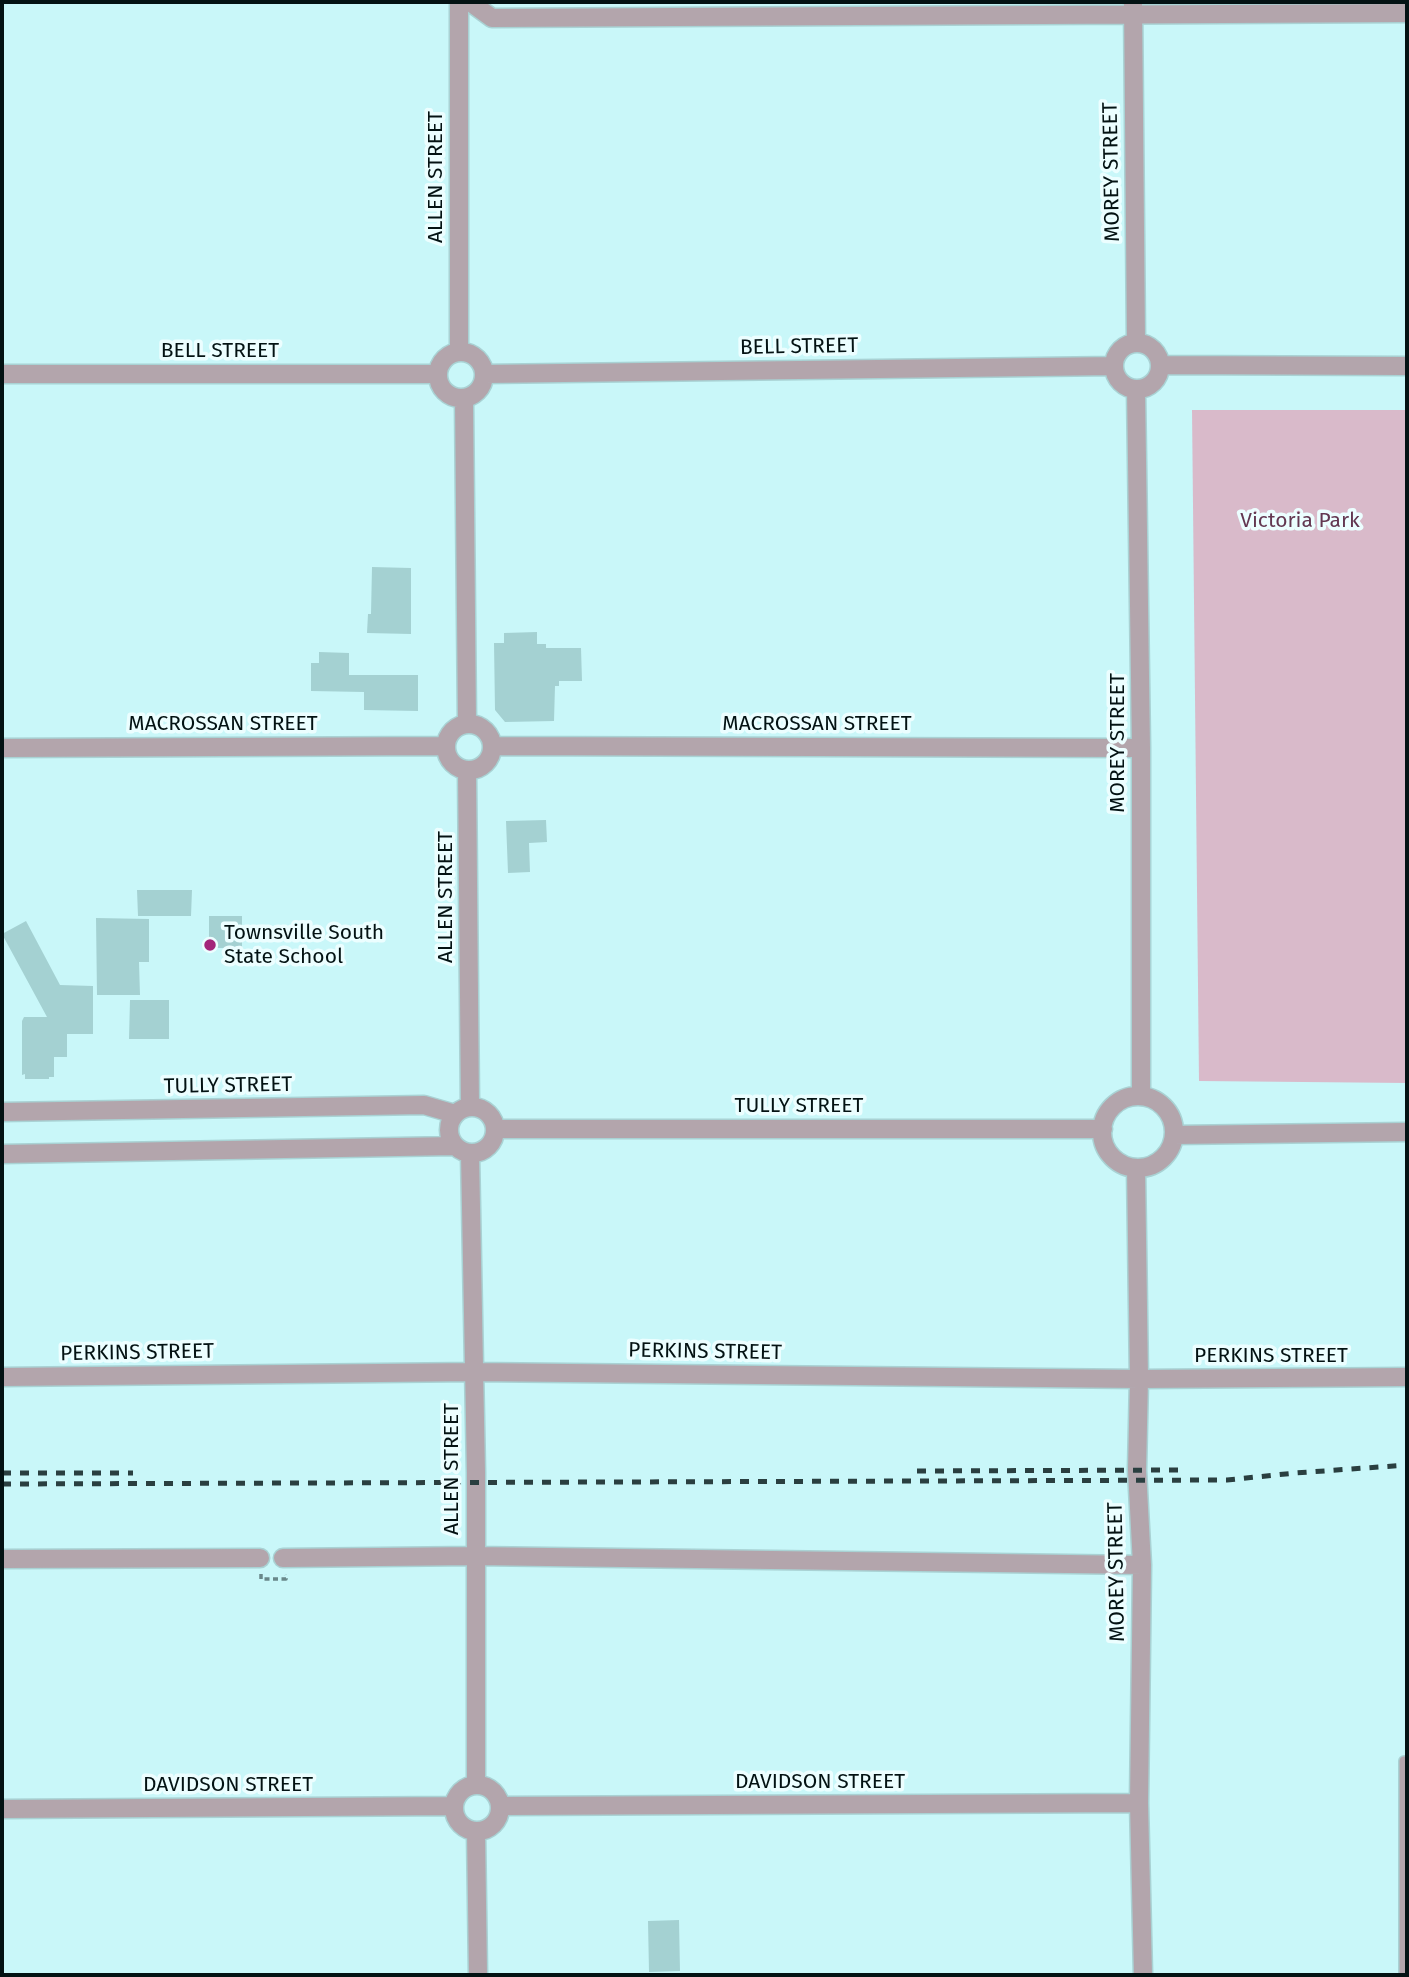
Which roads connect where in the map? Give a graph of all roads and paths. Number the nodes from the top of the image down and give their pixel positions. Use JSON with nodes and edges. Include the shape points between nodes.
{"nodes":[{"id":1,"x":459,"y":2,"type":"edge"},
{"id":2,"x":470,"y":2,"type":"edge"},
{"id":3,"x":1133,"y":8,"type":"edge"},
{"id":4,"x":1407,"y":13,"type":"edge"},
{"id":5,"x":1136,"y":342,"type":"junction"},
{"id":6,"x":458,"y":352,"type":"junction"},
{"id":7,"x":1161,"y":365,"type":"junction"},
{"id":8,"x":1114,"y":366,"type":"junction"},
{"id":9,"x":1407,"y":366,"type":"edge"},
{"id":10,"x":2,"y":374,"type":"edge"},
{"id":11,"x":438,"y":374,"type":"junction"},
{"id":12,"x":485,"y":374,"type":"junction"},
{"id":13,"x":1136,"y":389,"type":"junction"},
{"id":14,"x":464,"y":399,"type":"junction"},
{"id":15,"x":467,"y":723,"type":"junction"},
{"id":16,"x":445,"y":746,"type":"junction"},
{"id":17,"x":492,"y":746,"type":"junction"},
{"id":18,"x":2,"y":748,"type":"edge"},
{"id":19,"x":1141,"y":748,"type":"junction"},
{"id":20,"x":467,"y":771,"type":"junction"},
{"id":21,"x":1141,"y":1096,"type":"junction"},
{"id":22,"x":462,"y":1110,"type":"junction"},
{"id":23,"x":2,"y":1112,"type":"edge"},
{"id":24,"x":496,"y":1129,"type":"junction"},
{"id":25,"x":1103,"y":1129,"type":"junction"},
{"id":26,"x":1407,"y":1132,"type":"edge"},
{"id":27,"x":1174,"y":1135,"type":"junction"},
{"id":28,"x":462,"y":1150,"type":"junction"},
{"id":29,"x":2,"y":1154,"type":"edge"},
{"id":30,"x":1136,"y":1168,"type":"junction"},
{"id":31,"x":474,"y":1372,"type":"junction"},
{"id":32,"x":2,"y":1377,"type":"edge"},
{"id":33,"x":1407,"y":1377,"type":"edge"},
{"id":34,"x":1139,"y":1379,"type":"junction"},
{"id":35,"x":475,"y":1556,"type":"junction"},
{"id":36,"x":260,"y":1558,"type":"dead end"},
{"id":37,"x":284,"y":1558,"type":"dead end"},
{"id":38,"x":2,"y":1559,"type":"edge"},
{"id":39,"x":1142,"y":1565,"type":"junction"},
{"id":40,"x":1407,"y":1761,"type":"edge"},
{"id":41,"x":476,"y":1784,"type":"junction"},
{"id":42,"x":1139,"y":1803,"type":"junction"},
{"id":43,"x":454,"y":1806,"type":"junction"},
{"id":44,"x":501,"y":1806,"type":"junction"},
{"id":45,"x":2,"y":1809,"type":"edge"},
{"id":46,"x":476,"y":1831,"type":"junction"},
{"id":47,"x":478,"y":1975,"type":"edge"},
{"id":48,"x":1143,"y":1975,"type":"edge"},
{"id":49,"x":1404,"y":1975,"type":"edge"}],
"edges":[{"from":1,"to":6,"type":"street","name":"ALLEN STREET"},
{"from":2,"to":3,"type":"street","via":[[492,18]]},
{"from":3,"to":4,"type":"street"},
{"from":3,"to":5,"type":"street","name":"MOREY STREET"},
{"from":5,"to":7,"type":"street","via":[[1154,348]]},
{"from":5,"to":8,"type":"street","via":[[1120,349]]},
{"from":6,"to":11,"type":"street","via":[[445,358]]},
{"from":6,"to":12,"type":"street","via":[[477,357]]},
{"from":7,"to":9,"type":"street"},
{"from":7,"to":13,"type":"street","via":[[1154,383]]},
{"from":8,"to":12,"type":"street","name":"BELL STREET"},
{"from":8,"to":13,"type":"street","via":[[1120,382]]},
{"from":10,"to":11,"type":"street","name":"BELL STREET"},
{"from":11,"to":14,"type":"street","via":[[443,390]]},
{"from":12,"to":14,"type":"street","via":[[478,392]]},
{"from":13,"to":19,"type":"street","name":"MOREY STREET"},
{"from":14,"to":15,"type":"street"},
{"from":15,"to":16,"type":"street","via":[[452,730]]},
{"from":15,"to":17,"type":"street","via":[[484,729]]},
{"from":16,"to":18,"type":"street","name":"MACROSSAN STREET"},
{"from":16,"to":20,"type":"street","via":[[451,762]]},
{"from":17,"to":19,"type":"street","name":"MACROSSAN STREET"},
{"from":17,"to":20,"type":"street","via":[[486,764]]},
{"from":19,"to":21,"type":"street","name":"MOREY STREET"},
{"from":20,"to":22,"type":"street","name":"ALLEN STREET"},
{"from":21,"to":25,"type":"street","via":[[1119,1101],[1105,1118]]},
{"from":21,"to":27,"type":"street","via":[[1162,1104]]},
{"from":22,"to":23,"type":"street","name":"TULLY STREET","via":[[424,1105]]},
{"from":22,"to":24,"type":"street","via":[[482,1109]]},
{"from":22,"to":28,"type":"street","via":[[448,1129]]},
{"from":24,"to":25,"type":"street","name":"TULLY STREET"},
{"from":24,"to":28,"type":"street","via":[[489,1147],[480,1153]]},
{"from":25,"to":30,"type":"street","via":[[1115,1159]]},
{"from":26,"to":27,"type":"street"},
{"from":27,"to":30,"type":"street","via":[[1158,1162]]},
{"from":28,"to":29,"type":"street"},
{"from":28,"to":31,"type":"street","name":"ALLEN STREET"},
{"from":30,"to":34,"type":"street","name":"MOREY STREET"},
{"from":31,"to":32,"type":"street","name":"PERKINS STREET"},
{"from":31,"to":34,"type":"street","name":"PERKINS STREET"},
{"from":31,"to":35,"type":"street","name":"ALLEN STREET"},
{"from":33,"to":34,"type":"street","name":"PERKINS STREET"},
{"from":34,"to":39,"type":"street","name":"MOREY STREET"},
{"from":35,"to":37,"type":"street"},
{"from":35,"to":39,"type":"street"},
{"from":35,"to":41,"type":"street","name":"ALLEN STREET"},
{"from":36,"to":38,"type":"street"},
{"from":39,"to":42,"type":"street","name":"MOREY STREET"},
{"from":40,"to":49,"type":"lane"},
{"from":41,"to":43,"type":"street","via":[[461,1791]]},
{"from":41,"to":44,"type":"street","via":[[492,1790]]},
{"from":42,"to":44,"type":"street","name":"DAVIDSON STREET"},
{"from":42,"to":48,"type":"street","name":"MOREY STREET"},
{"from":43,"to":45,"type":"street","name":"DAVIDSON STREET"},
{"from":43,"to":46,"type":"street","via":[[459,1823]]},
{"from":44,"to":46,"type":"street","via":[[494,1825]]},
{"from":46,"to":47,"type":"street"}]}
